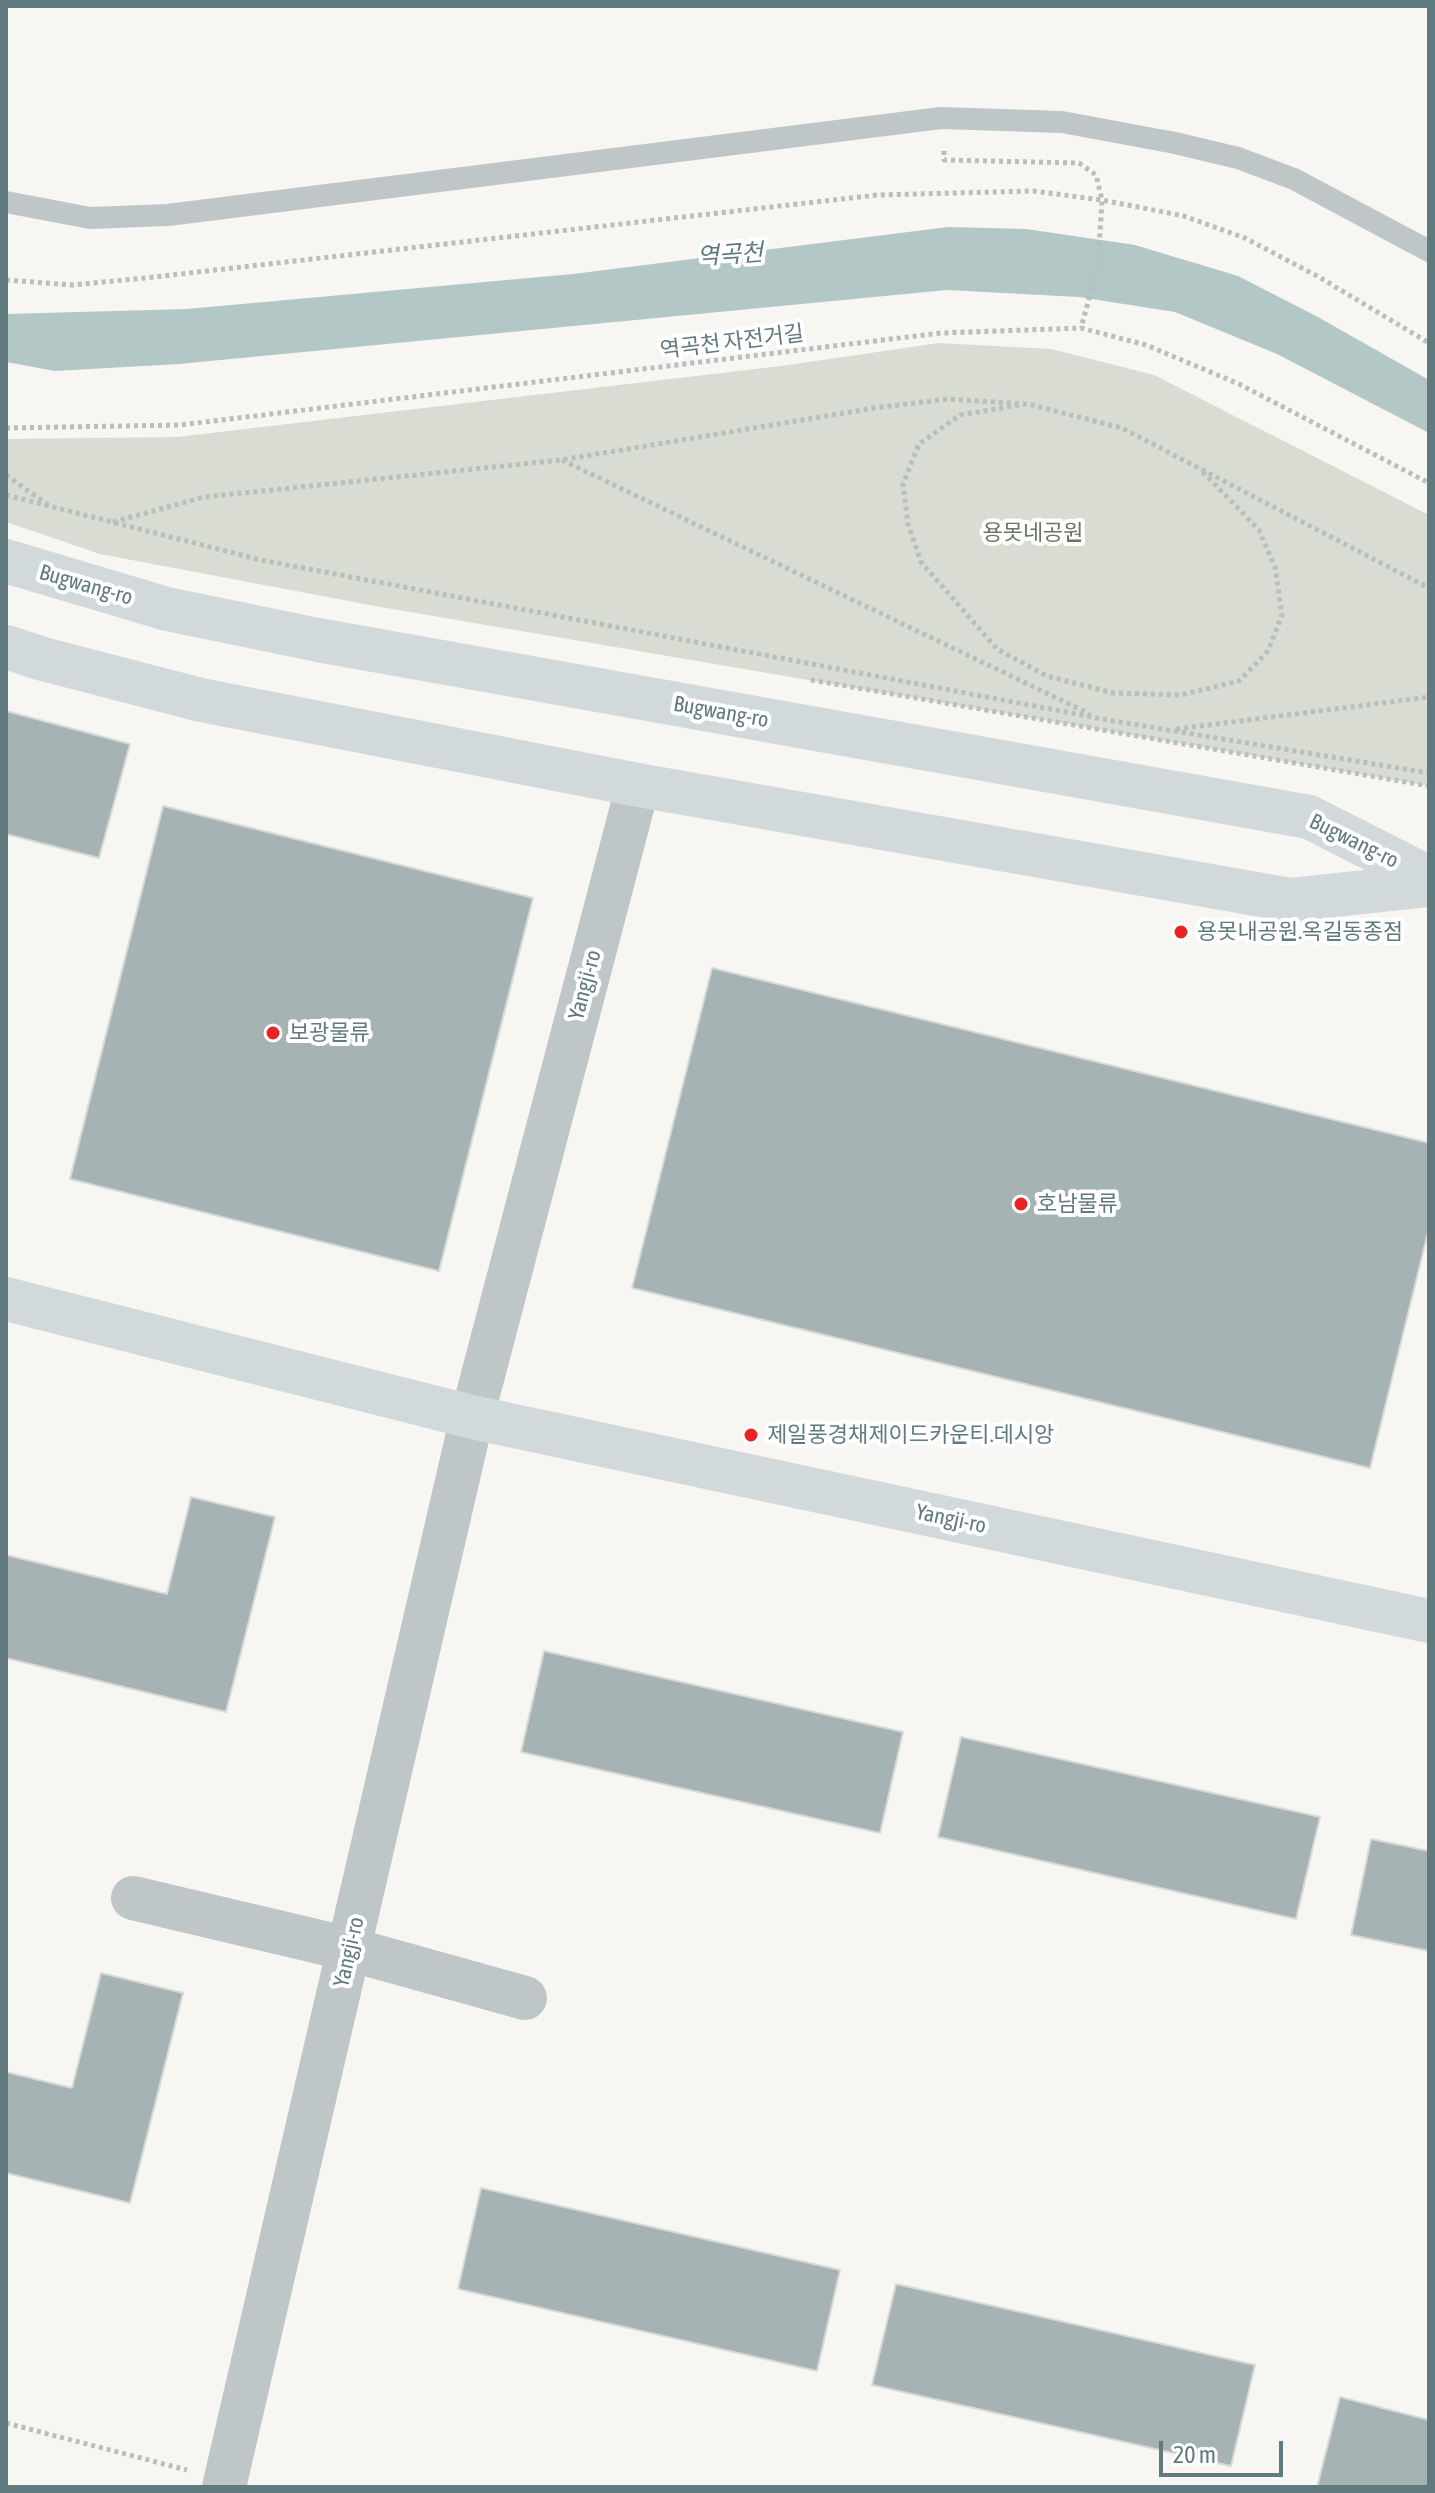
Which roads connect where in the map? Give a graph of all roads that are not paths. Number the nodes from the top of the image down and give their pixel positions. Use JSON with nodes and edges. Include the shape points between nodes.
{"nodes":[{"id":1,"x":6,"y":202,"type":"edge"},
{"id":2,"x":1429,"y":251,"type":"edge"},
{"id":3,"x":6,"y":561,"type":"edge"},
{"id":4,"x":6,"y":647,"type":"edge"},
{"id":5,"x":638,"y":785,"type":"junction"},
{"id":6,"x":1429,"y":878,"type":"edge"},
{"id":7,"x":1429,"y":885,"type":"edge"},
{"id":8,"x":6,"y":1299,"type":"edge"},
{"id":9,"x":472,"y":1417,"type":"junction"},
{"id":10,"x":1429,"y":1621,"type":"edge"},
{"id":11,"x":133,"y":1898,"type":"dead end"},
{"id":12,"x":349,"y":1949,"type":"junction"},
{"id":13,"x":525,"y":1998,"type":"dead end"},
{"id":14,"x":225,"y":2484,"type":"edge"}],
"edges":[{"from":1,"to":2,"type":"lane","via":[[90,218],[168,215],[941,118],[1062,122],[1238,158],[1294,179]]},
{"from":3,"to":6,"type":"main road","name":"Bugwang-ro","via":[[167,609],[318,640],[1309,817]]},
{"from":4,"to":5,"type":"main road","name":"Bugwang-ro","via":[[201,700]]},
{"from":5,"to":7,"type":"main road","name":"Bugwang-ro","via":[[1290,900]]},
{"from":5,"to":9,"type":"street","name":"Yangji-ro"},
{"from":8,"to":9,"type":"main road","name":"Yangji-ro"},
{"from":9,"to":10,"type":"main road","name":"Yangji-ro"},
{"from":9,"to":12,"type":"street","name":"Yangji-ro"},
{"from":11,"to":12,"type":"street"},
{"from":12,"to":13,"type":"street"},
{"from":12,"to":14,"type":"street","name":"Yangji-ro"}]}
